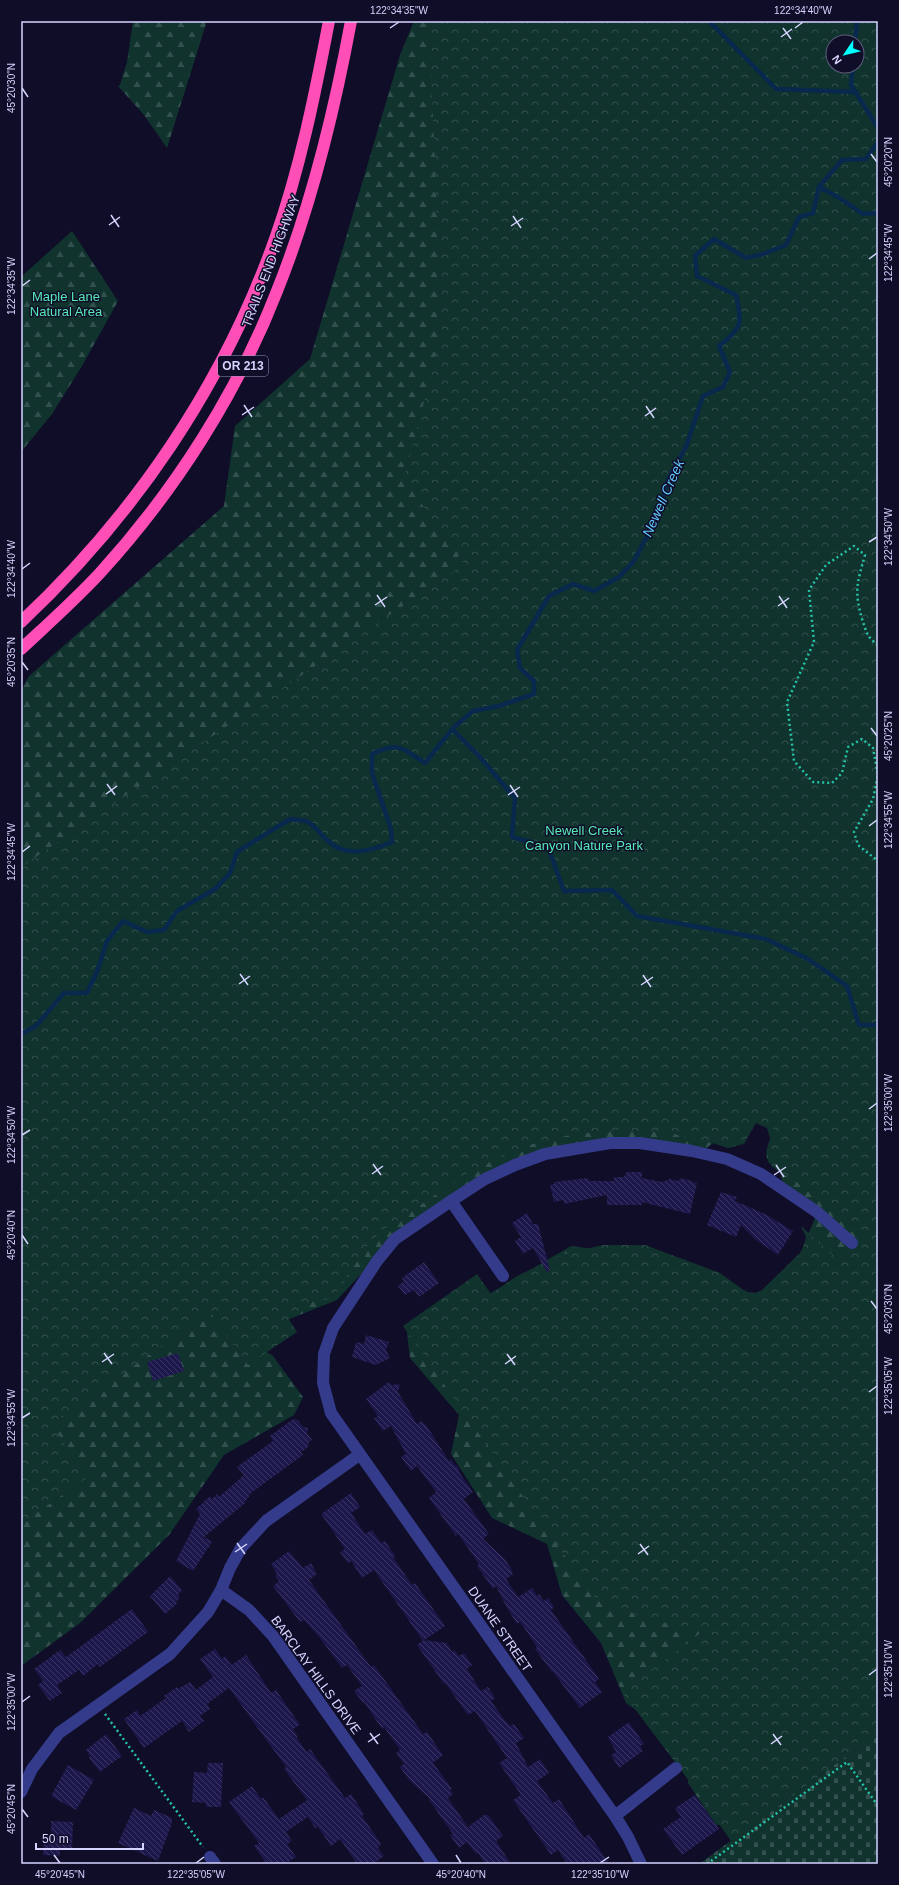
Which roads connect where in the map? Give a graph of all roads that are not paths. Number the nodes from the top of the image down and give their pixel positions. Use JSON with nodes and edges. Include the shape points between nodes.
{"nodes":[{"id":1,"x":329,"y":21,"type":"edge"},
{"id":2,"x":351,"y":21,"type":"edge"},
{"id":3,"x":21,"y":622,"type":"edge"},
{"id":4,"x":21,"y":649,"type":"edge"},
{"id":5,"x":451,"y":1201,"type":"junction"},
{"id":6,"x":852,"y":1243,"type":"dead end"},
{"id":7,"x":503,"y":1276,"type":"dead end"},
{"id":8,"x":359,"y":1455,"type":"junction"},
{"id":9,"x":221,"y":1590,"type":"junction"},
{"id":10,"x":676,"y":1768,"type":"dead end"},
{"id":11,"x":21,"y":1792,"type":"edge"},
{"id":12,"x":615,"y":1816,"type":"junction"},
{"id":13,"x":433,"y":1864,"type":"edge"},
{"id":14,"x":641,"y":1864,"type":"edge"}],
"edges":[{"from":1,"to":3,"type":"highway","name":"TRAILS END HIGHWAY","number":"OR 213","via":[[314,97],[290,193],[261,275],[227,351],[186,424],[126,509],[67,577]]},
{"from":2,"to":4,"type":"highway","name":"TRAILS END HIGHWAY","number":"OR 213","via":[[331,121],[310,196],[277,292],[236,380],[190,456],[129,539],[100,573]]},
{"from":5,"to":6,"type":"street","name":"DUANE STREET","via":[[485,1180],[545,1154],[610,1143],[640,1143],[727,1159],[761,1174],[817,1212]]},
{"from":5,"to":7,"type":"street"},
{"from":5,"to":8,"type":"street","name":"DUANE STREET","via":[[395,1239],[377,1261],[333,1328],[324,1354],[323,1383],[332,1413]]},
{"from":8,"to":9,"type":"street","via":[[266,1521],[241,1548]]},
{"from":8,"to":12,"type":"street","name":"DUANE STREET"},
{"from":9,"to":11,"type":"street","via":[[208,1612],[170,1654],[59,1733],[32,1769]]},
{"from":9,"to":13,"type":"street","name":"BARCLAY HILLS DRIVE","via":[[249,1610],[272,1636]]},
{"from":10,"to":12,"type":"street"},
{"from":12,"to":14,"type":"street","name":"DUANE STREET"}]}
